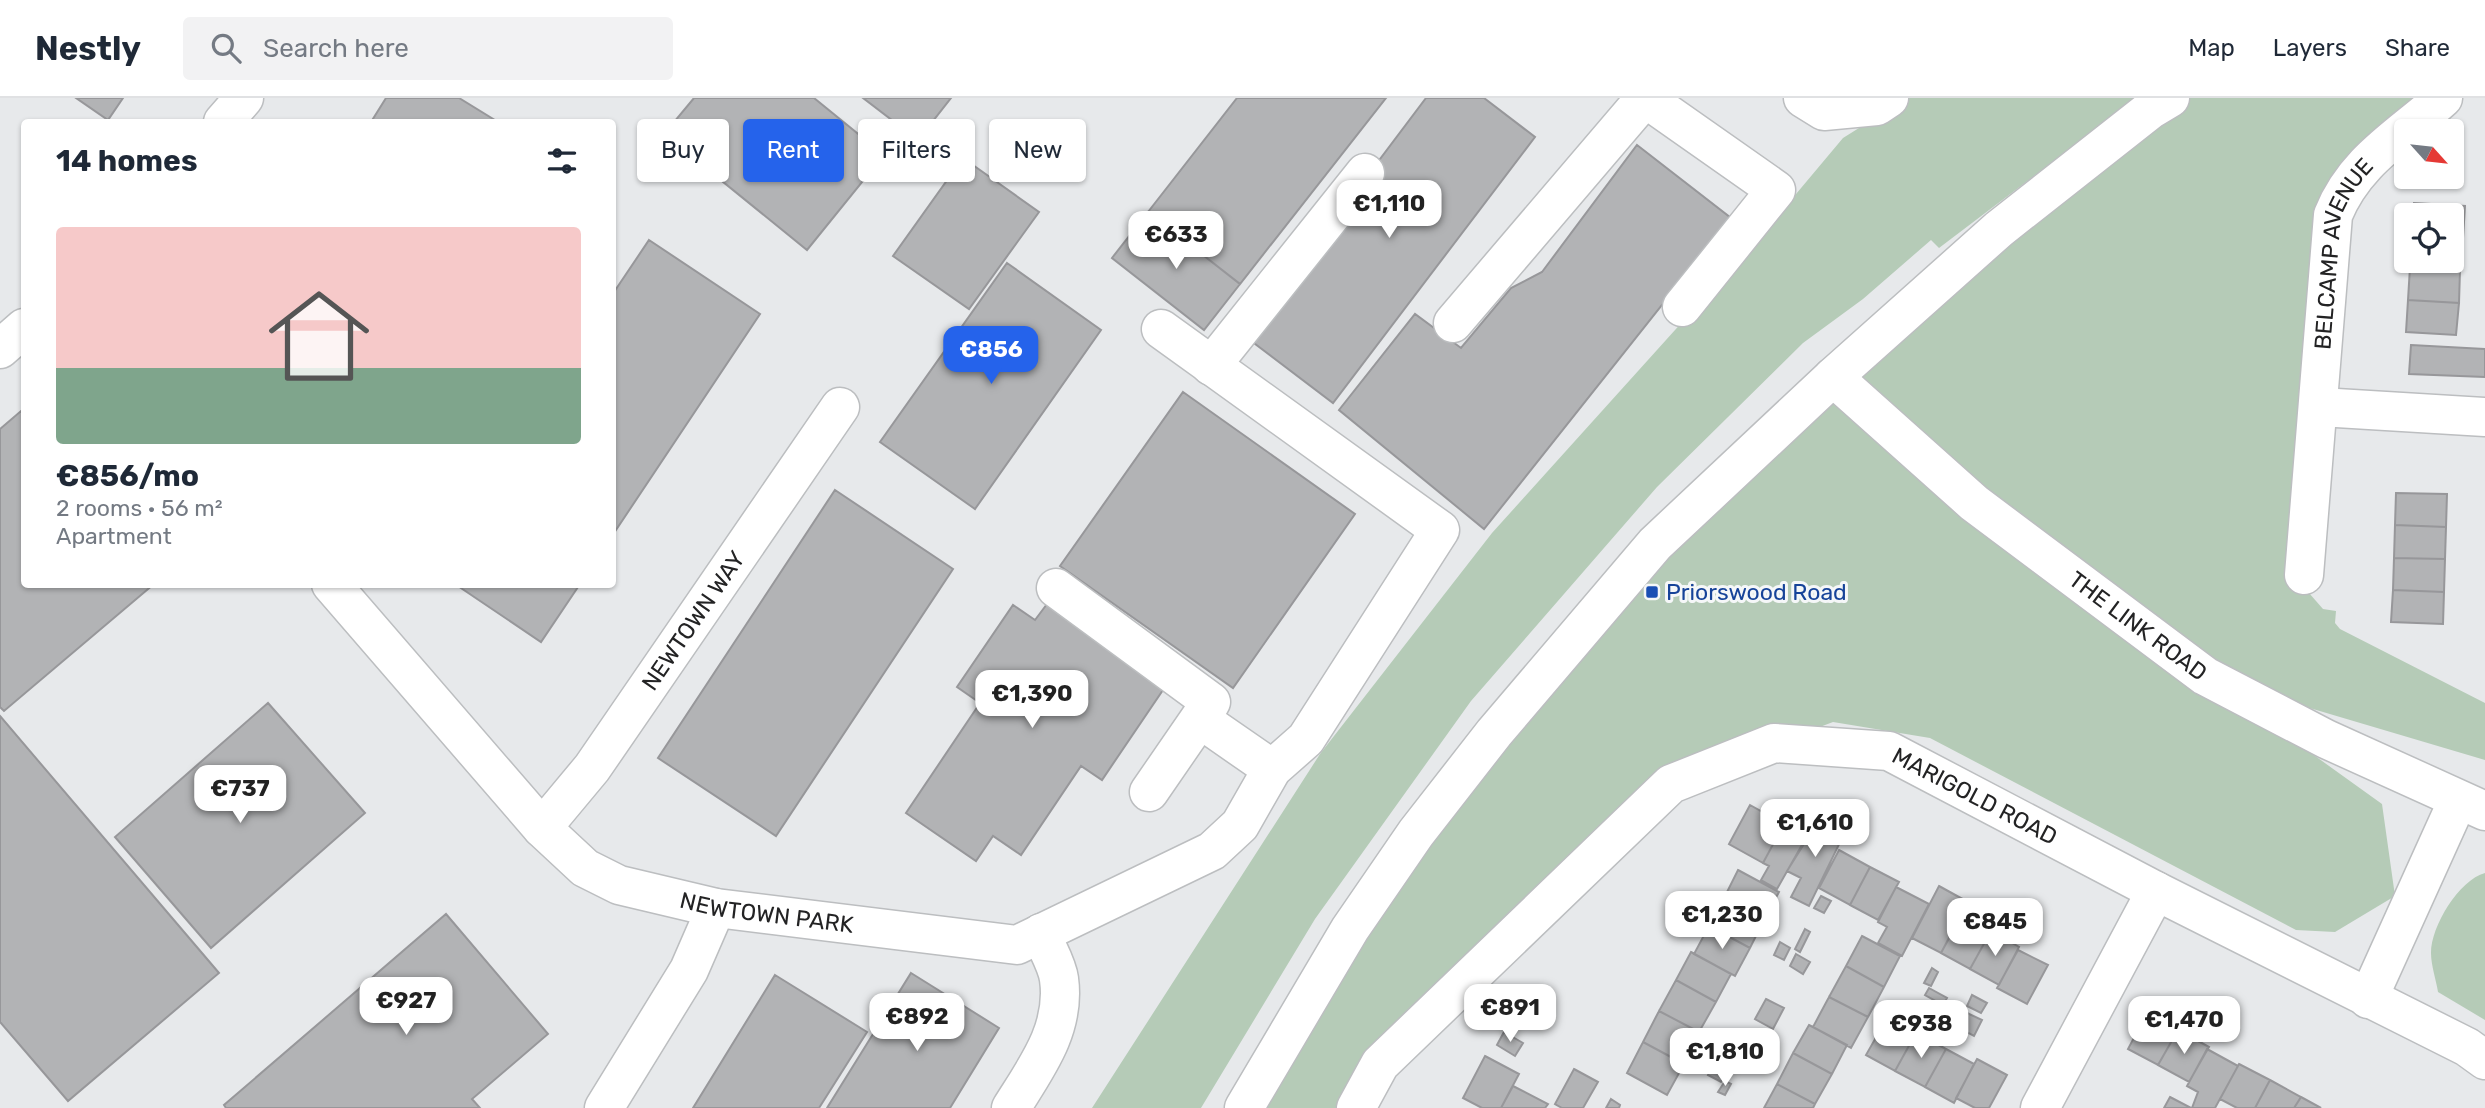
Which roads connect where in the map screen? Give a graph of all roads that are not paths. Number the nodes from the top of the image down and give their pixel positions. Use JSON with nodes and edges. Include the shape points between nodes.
{"nodes":[{"id":1,"x":244,"y":98,"type":"edge"},
{"id":2,"x":1645,"y":98,"type":"edge"},
{"id":3,"x":1803,"y":98,"type":"edge"},
{"id":4,"x":1888,"y":98,"type":"edge"},
{"id":5,"x":2170,"y":98,"type":"edge"},
{"id":6,"x":2443,"y":98,"type":"edge"},
{"id":7,"x":226,"y":119,"type":"edge"},
{"id":8,"x":1365,"y":173,"type":"dead end"},
{"id":9,"x":1682,"y":307,"type":"dead end"},
{"id":10,"x":1453,"y":323,"type":"dead end"},
{"id":11,"x":1161,"y":329,"type":"dead end"},
{"id":12,"x":21,"y":331,"type":"edge"},
{"id":13,"x":0,"y":349,"type":"edge"},
{"id":14,"x":1211,"y":366,"type":"junction"},
{"id":15,"x":1833,"y":377,"type":"junction"},
{"id":16,"x":840,"y":407,"type":"dead end"},
{"id":17,"x":2320,"y":407,"type":"junction"},
{"id":18,"x":2485,"y":417,"type":"edge"},
{"id":19,"x":2304,"y":575,"type":"dead end"},
{"id":20,"x":334,"y":588,"type":"edge"},
{"id":21,"x":1056,"y":588,"type":"dead end"},
{"id":22,"x":1200,"y":719,"type":"junction"},
{"id":23,"x":1272,"y":769,"type":"junction"},
{"id":24,"x":1149,"y":792,"type":"dead end"},
{"id":25,"x":2472,"y":805,"type":"edge"},
{"id":26,"x":542,"y":828,"type":"junction"},
{"id":27,"x":2156,"y":891,"type":"junction"},
{"id":28,"x":716,"y":908,"type":"junction"},
{"id":29,"x":1052,"y":928,"type":"junction"},
{"id":30,"x":2368,"y":999,"type":"junction"},
{"id":31,"x":2485,"y":1060,"type":"edge"},
{"id":32,"x":604,"y":1108,"type":"edge"},
{"id":33,"x":1011,"y":1108,"type":"edge"},
{"id":34,"x":1244,"y":1108,"type":"edge"},
{"id":35,"x":1356,"y":1108,"type":"edge"},
{"id":36,"x":2040,"y":1108,"type":"edge"}],
"edges":[{"from":1,"to":7,"type":"street"},
{"from":2,"to":9,"type":"street","via":[[1776,190]]},
{"from":2,"to":10,"type":"street"},
{"from":3,"to":4,"type":"street","via":[[1824,111],[1877,106]]},
{"from":5,"to":15,"type":"street","via":[[1999,229]]},
{"from":6,"to":17,"type":"street","name":"BELCAMP AVENUE","via":[[2358,170],[2338,202],[2333,215]]},
{"from":8,"to":14,"type":"street"},
{"from":11,"to":14,"type":"street"},
{"from":12,"to":13,"type":"street"},
{"from":14,"to":23,"type":"street","name":"NEWTOWN PARK","via":[[1440,530],[1306,739]]},
{"from":15,"to":25,"type":"street","name":"THE LINK ROAD","via":[[1974,503],[2204,676],[2326,739]]},
{"from":15,"to":34,"type":"street","via":[[1655,544],[1494,733],[1416,833],[1350,929]]},
{"from":16,"to":26,"type":"street","name":"NEWTOWN WAY","via":[[592,768]]},
{"from":17,"to":18,"type":"street"},
{"from":17,"to":19,"type":"street","name":"BELCAMP AVENUE"},
{"from":20,"to":26,"type":"street","name":"NEWTOWN PARK"},
{"from":21,"to":22,"type":"street","via":[[1211,702]]},
{"from":22,"to":23,"type":"street"},
{"from":22,"to":24,"type":"street"},
{"from":23,"to":29,"type":"street","name":"NEWTOWN PARK","via":[[1240,825],[1212,851]]},
{"from":25,"to":30,"type":"street"},
{"from":26,"to":28,"type":"street","name":"NEWTOWN PARK","via":[[584,868],[619,885]]},
{"from":27,"to":30,"type":"street","name":"MARIGOLD ROAD"},
{"from":27,"to":35,"type":"street","name":"MARIGOLD ROAD","via":[[1889,751],[1774,743],[1671,784],[1380,1065]]},
{"from":27,"to":36,"type":"street"},
{"from":28,"to":29,"type":"street","name":"NEWTOWN PARK","via":[[1017,945]]},
{"from":28,"to":32,"type":"street","via":[[689,970]]},
{"from":29,"to":33,"type":"street","via":[[1059,1012],[1050,1044]]},
{"from":30,"to":31,"type":"street","name":"MARIGOLD ROAD","via":[[2468,1047]]}]}
